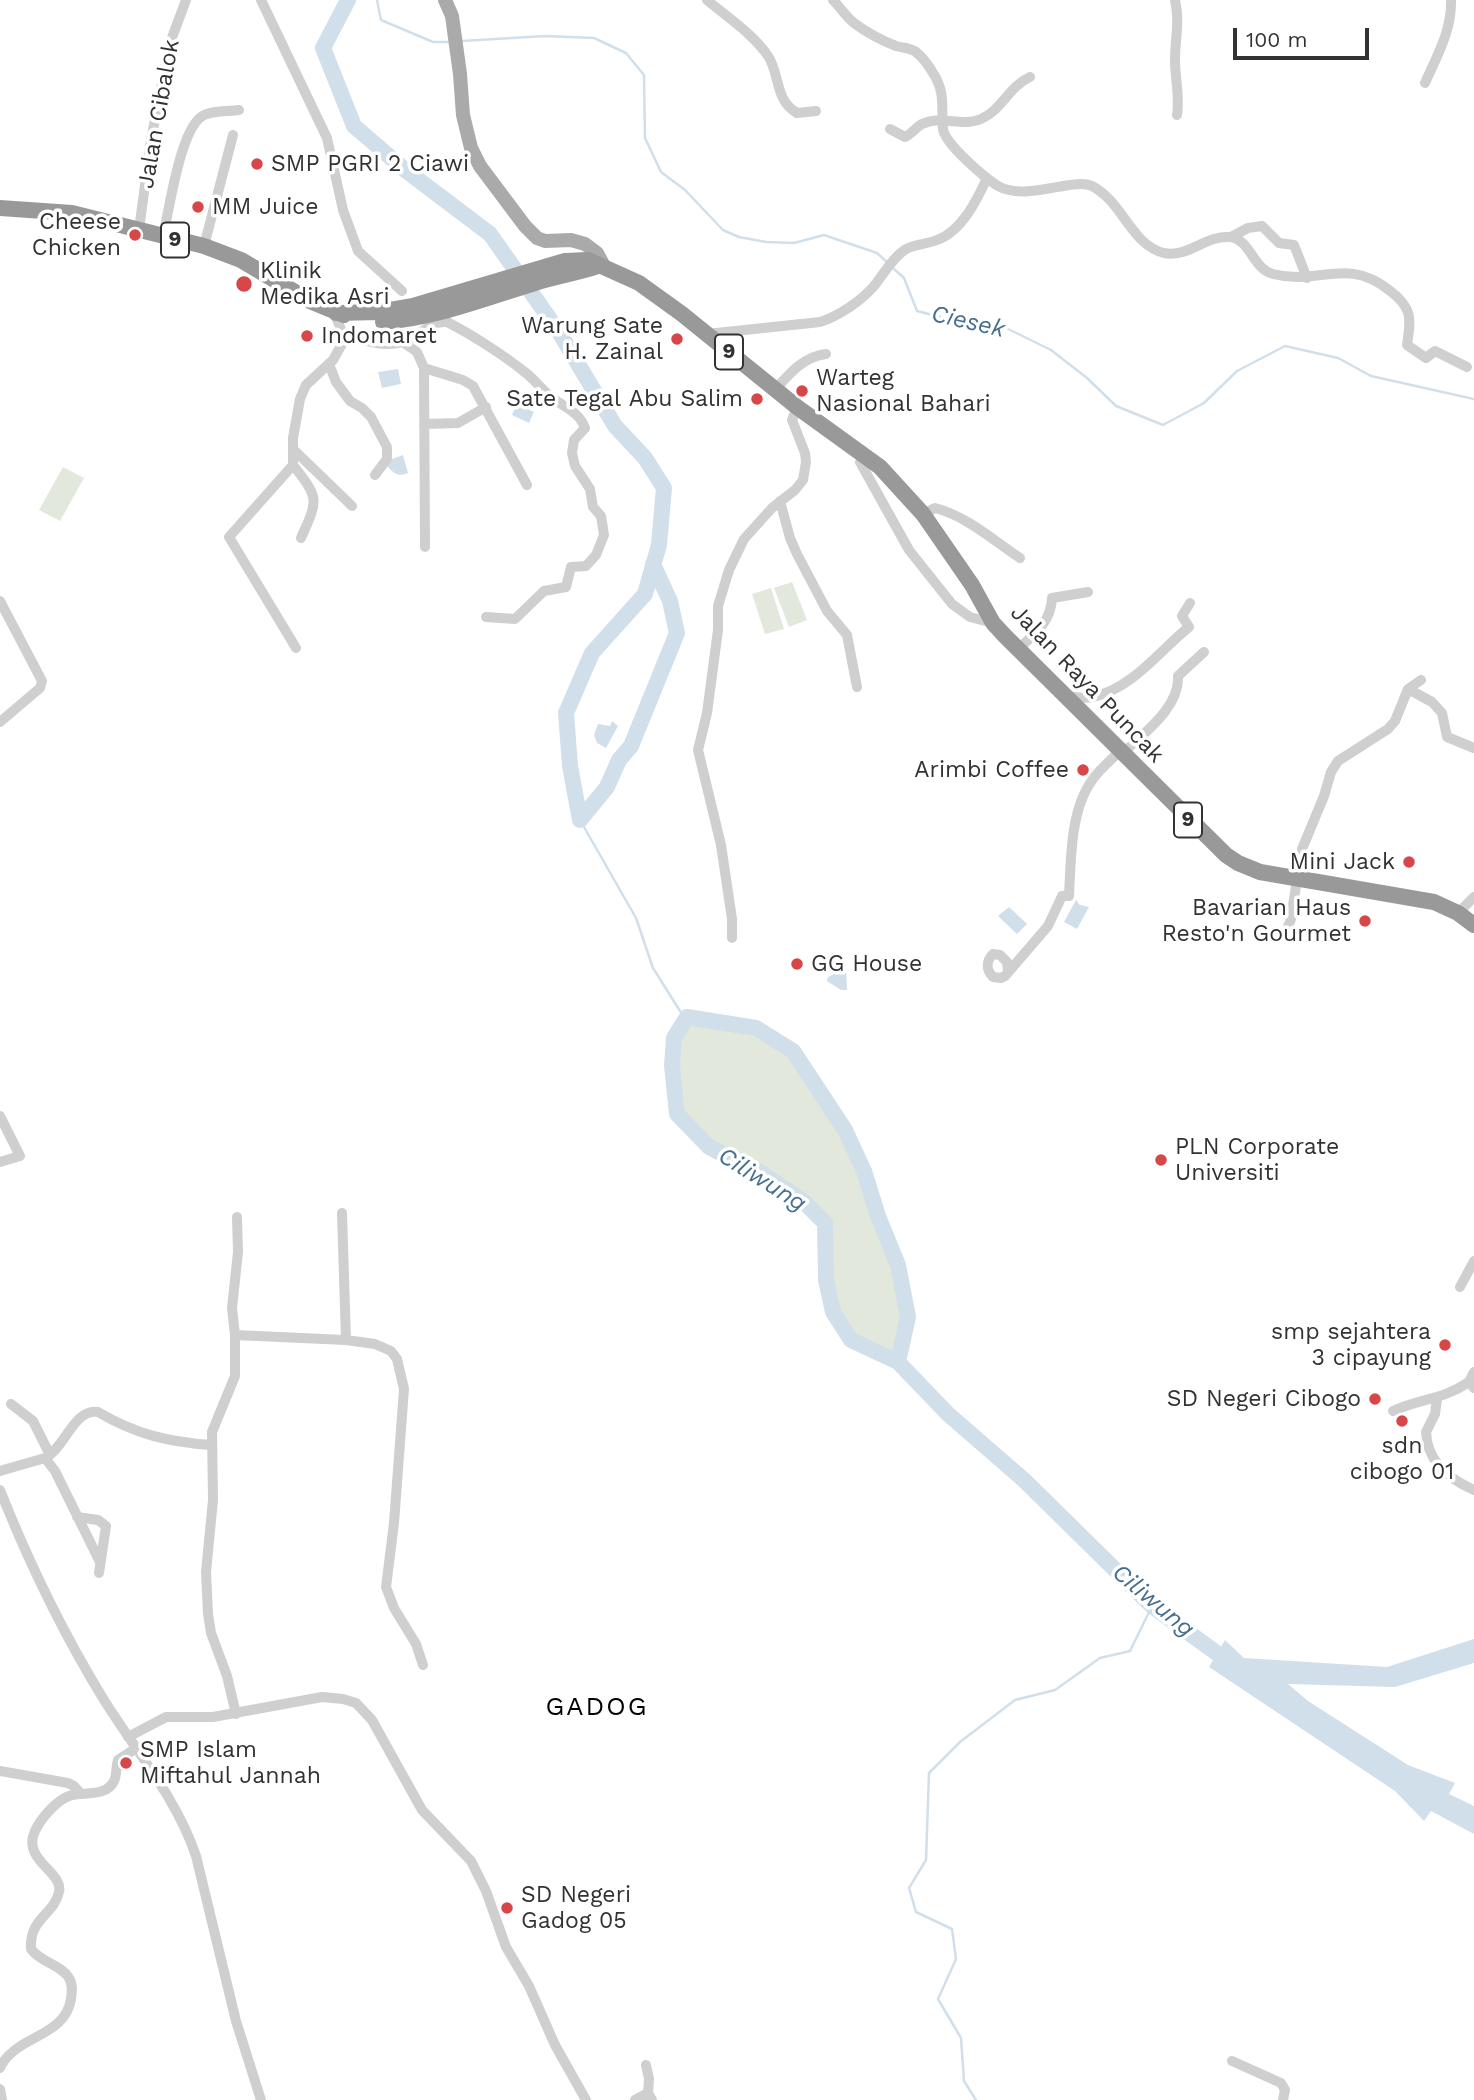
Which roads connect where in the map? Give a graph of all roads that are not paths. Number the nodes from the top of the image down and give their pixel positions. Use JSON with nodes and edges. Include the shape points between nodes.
{"nodes":[{"id":1,"x":186,"y":0,"type":"edge"},
{"id":2,"x":261,"y":0,"type":"edge"},
{"id":3,"x":444,"y":0,"type":"edge"},
{"id":4,"x":707,"y":0,"type":"edge"},
{"id":5,"x":834,"y":0,"type":"edge"},
{"id":6,"x":1175,"y":0,"type":"edge"},
{"id":7,"x":1451,"y":0,"type":"edge"},
{"id":8,"x":1030,"y":77,"type":"dead end"},
{"id":9,"x":1425,"y":83,"type":"dead end"},
{"id":10,"x":239,"y":110,"type":"dead end"},
{"id":11,"x":816,"y":111,"type":"dead end"},
{"id":12,"x":1177,"y":115,"type":"dead end"},
{"id":13,"x":944,"y":122,"type":"junction"},
{"id":14,"x":890,"y":129,"type":"dead end"},
{"id":15,"x":233,"y":135,"type":"dead end"},
{"id":16,"x":987,"y":178,"type":"junction"},
{"id":17,"x":0,"y":208,"type":"edge"},
{"id":18,"x":139,"y":230,"type":"junction"},
{"id":19,"x":163,"y":237,"type":"junction"},
{"id":20,"x":1231,"y":237,"type":"junction"},
{"id":21,"x":204,"y":246,"type":"junction"},
{"id":22,"x":595,"y":266,"type":"junction"},
{"id":23,"x":1307,"y":278,"type":"junction"},
{"id":24,"x":402,"y":291,"type":"dead end"},
{"id":25,"x":343,"y":313,"type":"junction"},
{"id":26,"x":342,"y":332,"type":"junction"},
{"id":27,"x":707,"y":334,"type":"junction"},
{"id":28,"x":401,"y":341,"type":"junction"},
{"id":29,"x":826,"y":354,"type":"dead end"},
{"id":30,"x":330,"y":364,"type":"junction"},
{"id":31,"x":1467,"y":367,"type":"dead end"},
{"id":32,"x":424,"y":368,"type":"junction"},
{"id":33,"x":775,"y":390,"type":"junction"},
{"id":34,"x":486,"y":407,"type":"junction"},
{"id":35,"x":797,"y":407,"type":"junction"},
{"id":36,"x":424,"y":424,"type":"junction"},
{"id":37,"x":294,"y":450,"type":"junction"},
{"id":38,"x":860,"y":462,"type":"dead end"},
{"id":39,"x":293,"y":466,"type":"junction"},
{"id":40,"x":375,"y":475,"type":"dead end"},
{"id":41,"x":527,"y":485,"type":"dead end"},
{"id":42,"x":780,"y":501,"type":"junction"},
{"id":43,"x":352,"y":506,"type":"dead end"},
{"id":44,"x":923,"y":514,"type":"junction"},
{"id":45,"x":301,"y":538,"type":"dead end"},
{"id":46,"x":425,"y":547,"type":"dead end"},
{"id":47,"x":1020,"y":558,"type":"dead end"},
{"id":48,"x":1088,"y":592,"type":"dead end"},
{"id":49,"x":0,"y":601,"type":"edge"},
{"id":50,"x":1190,"y":603,"type":"dead end"},
{"id":51,"x":486,"y":617,"type":"dead end"},
{"id":52,"x":993,"y":623,"type":"junction"},
{"id":53,"x":296,"y":648,"type":"dead end"},
{"id":54,"x":1018,"y":649,"type":"junction"},
{"id":55,"x":1204,"y":652,"type":"dead end"},
{"id":56,"x":1421,"y":680,"type":"dead end"},
{"id":57,"x":857,"y":687,"type":"dead end"},
{"id":58,"x":1408,"y":689,"type":"junction"},
{"id":59,"x":1063,"y":696,"type":"junction"},
{"id":60,"x":0,"y":722,"type":"edge"},
{"id":61,"x":1474,"y":748,"type":"edge"},
{"id":62,"x":1121,"y":752,"type":"junction"},
{"id":63,"x":1296,"y":879,"type":"junction"},
{"id":64,"x":1474,"y":897,"type":"edge"},
{"id":65,"x":1458,"y":913,"type":"junction"},
{"id":66,"x":1474,"y":925,"type":"edge"},
{"id":67,"x":1286,"y":932,"type":"dead end"},
{"id":68,"x":732,"y":938,"type":"dead end"},
{"id":69,"x":1008,"y":972,"type":"dead end"},
{"id":70,"x":0,"y":1116,"type":"edge"},
{"id":71,"x":0,"y":1162,"type":"edge"},
{"id":72,"x":342,"y":1213,"type":"dead end"},
{"id":73,"x":237,"y":1217,"type":"dead end"},
{"id":74,"x":1474,"y":1261,"type":"edge"},
{"id":75,"x":1460,"y":1287,"type":"dead end"},
{"id":76,"x":235,"y":1335,"type":"junction"},
{"id":77,"x":345,"y":1340,"type":"junction"},
{"id":78,"x":1472,"y":1381,"type":"edge"},
{"id":79,"x":1437,"y":1399,"type":"junction"},
{"id":80,"x":11,"y":1404,"type":"dead end"},
{"id":81,"x":1394,"y":1411,"type":"dead end"},
{"id":82,"x":211,"y":1445,"type":"junction"},
{"id":83,"x":48,"y":1456,"type":"junction"},
{"id":84,"x":0,"y":1471,"type":"edge"},
{"id":85,"x":0,"y":1490,"type":"edge"},
{"id":86,"x":1474,"y":1490,"type":"edge"},
{"id":87,"x":4,"y":1514,"type":"edge"},
{"id":88,"x":77,"y":1517,"type":"junction"},
{"id":89,"x":423,"y":1665,"type":"dead end"},
{"id":90,"x":236,"y":1714,"type":"junction"},
{"id":91,"x":128,"y":1737,"type":"junction"},
{"id":92,"x":135,"y":1749,"type":"junction"},
{"id":93,"x":0,"y":1771,"type":"edge"},
{"id":94,"x":80,"y":1794,"type":"junction"},
{"id":95,"x":1232,"y":2061,"type":"dead end"},
{"id":96,"x":646,"y":2065,"type":"dead end"},
{"id":97,"x":0,"y":2068,"type":"edge"},
{"id":98,"x":0,"y":2089,"type":"edge"},
{"id":99,"x":650,"y":2097,"type":"edge"},
{"id":100,"x":2,"y":2100,"type":"edge"},
{"id":101,"x":261,"y":2100,"type":"edge"},
{"id":102,"x":586,"y":2100,"type":"edge"},
{"id":103,"x":635,"y":2100,"type":"edge"},
{"id":104,"x":1283,"y":2100,"type":"edge"}],
"edges":[{"from":1,"to":18,"type":"street","name":"Jalan Cibalok","via":[[170,43]]},
{"from":2,"to":24,"type":"street","via":[[330,144],[342,205],[358,251]]},
{"from":3,"to":22,"type":"main road","via":[[453,24],[466,133],[484,173],[537,238],[585,244],[597,253]]},
{"from":4,"to":11,"type":"street","via":[[764,51],[781,95],[792,110]]},
{"from":5,"to":13,"type":"street","via":[[853,22],[918,54],[934,74],[943,96]]},
{"from":6,"to":12,"type":"street","via":[[1179,17],[1175,39]]},
{"from":7,"to":9,"type":"street","via":[[1447,30]]},
{"from":8,"to":13,"type":"street","via":[[1017,83],[982,119]]},
{"from":10,"to":19,"type":"street","via":[[206,114],[194,124]]},
{"from":13,"to":14,"type":"street","via":[[921,124],[905,137]]},
{"from":13,"to":16,"type":"street","via":[[949,142]]},
{"from":15,"to":21,"type":"street"},
{"from":16,"to":20,"type":"street","via":[[1014,190],[1091,186],[1115,204],[1148,247],[1162,252],[1175,254]]},
{"from":16,"to":27,"type":"street","via":[[972,208],[951,232],[906,250],[872,288],[830,319]]},
{"from":17,"to":18,"type":"highway","number":"9","via":[[72,214]]},
{"from":18,"to":19,"type":"highway","number":"9"},
{"from":19,"to":21,"type":"highway","number":"9"},
{"from":20,"to":23,"type":"street","via":[[1267,272]]},
{"from":20,"to":23,"type":"street","via":[[1262,226],[1279,243],[1294,245]]},
{"from":21,"to":25,"type":"highway","number":"9"},
{"from":22,"to":25,"type":"highway","via":[[551,263],[403,309]]},
{"from":22,"to":27,"type":"highway","name":"Jalan Raya Puncak","number":"9","via":[[639,284]]},
{"from":23,"to":31,"type":"street","via":[[1356,272],[1377,280],[1408,308],[1407,345],[1426,358],[1435,351]]},
{"from":25,"to":26,"type":"street"},
{"from":26,"to":28,"type":"street","via":[[370,344]]},
{"from":26,"to":30,"type":"street","via":[[340,349]]},
{"from":27,"to":33,"type":"highway","name":"Jalan Raya Puncak","number":"9"},
{"from":28,"to":32,"type":"street","via":[[417,352]]},
{"from":28,"to":51,"type":"street","via":[[433,324],[451,324],[526,373],[574,411],[584,426],[572,453],[603,522],[604,535],[596,555],[586,566],[570,567],[566,587],[544,591],[515,620]]},
{"from":29,"to":33,"type":"street","via":[[805,361]]},
{"from":30,"to":37,"type":"street","via":[[302,393]]},
{"from":30,"to":40,"type":"street","via":[[349,401],[371,417],[387,447],[387,459]]},
{"from":32,"to":34,"type":"street","via":[[473,386]]},
{"from":32,"to":36,"type":"street"},
{"from":33,"to":35,"type":"highway","name":"Jalan Raya Puncak","number":"9"},
{"from":34,"to":36,"type":"street","via":[[458,423]]},
{"from":34,"to":41,"type":"street"},
{"from":35,"to":42,"type":"street","via":[[792,420],[805,453],[805,471],[797,487]]},
{"from":35,"to":44,"type":"highway","name":"Jalan Raya Puncak","number":"9","via":[[880,467]]},
{"from":36,"to":46,"type":"street"},
{"from":37,"to":39,"type":"street"},
{"from":37,"to":43,"type":"street"},
{"from":38,"to":52,"type":"street","via":[[904,541],[951,604],[970,617]]},
{"from":39,"to":45,"type":"street","via":[[314,496],[315,507]]},
{"from":39,"to":53,"type":"street","via":[[229,537]]},
{"from":42,"to":57,"type":"street","via":[[797,554],[827,611],[847,635]]},
{"from":42,"to":68,"type":"street","via":[[744,540],[720,597],[707,713],[698,750],[721,845]]},
{"from":44,"to":47,"type":"street","via":[[935,508],[948,512]]},
{"from":44,"to":52,"type":"highway","name":"Jalan Raya Puncak","number":"9"},
{"from":48,"to":54,"type":"street","via":[[1052,598],[1044,624]]},
{"from":49,"to":60,"type":"street","via":[[42,681],[40,688]]},
{"from":50,"to":59,"type":"street","via":[[1182,616],[1189,628],[1120,686],[1091,698]]},
{"from":52,"to":54,"type":"highway","name":"Jalan Raya Puncak","number":"9"},
{"from":54,"to":59,"type":"highway","name":"Jalan Raya Puncak","number":"9"},
{"from":55,"to":62,"type":"street","via":[[1178,676],[1179,687],[1166,713]]},
{"from":56,"to":58,"type":"street"},
{"from":58,"to":61,"type":"street","via":[[1442,713],[1447,737]]},
{"from":58,"to":63,"type":"street","via":[[1388,729],[1338,761],[1331,772],[1302,849]]},
{"from":59,"to":62,"type":"highway","name":"Jalan Raya Puncak","number":"9"},
{"from":62,"to":63,"type":"highway","name":"Jalan Raya Puncak","number":"9","via":[[1226,855],[1260,872]]},
{"from":62,"to":69,"type":"street","via":[[1092,779],[1081,803],[1071,845],[1069,896],[1062,897],[1048,926]]},
{"from":63,"to":65,"type":"highway","name":"Jalan Raya Puncak","number":"9","via":[[1409,896]]},
{"from":63,"to":67,"type":"street"},
{"from":64,"to":65,"type":"street"},
{"from":65,"to":66,"type":"highway","name":"Jalan Raya Puncak","number":"9"},
{"from":70,"to":71,"type":"street","via":[[20,1156]]},
{"from":72,"to":77,"type":"street"},
{"from":73,"to":76,"type":"street"},
{"from":74,"to":75,"type":"street"},
{"from":76,"to":77,"type":"street"},
{"from":76,"to":82,"type":"street","via":[[234,1382],[214,1424]]},
{"from":77,"to":89,"type":"street","via":[[383,1345],[400,1366],[404,1389],[386,1587]]},
{"from":78,"to":79,"type":"street"},
{"from":79,"to":81,"type":"street"},
{"from":79,"to":86,"type":"street","via":[[1426,1432],[1432,1457],[1455,1482]]},
{"from":80,"to":83,"type":"street","via":[[33,1421]]},
{"from":82,"to":83,"type":"street","via":[[177,1443],[90,1411]]},
{"from":82,"to":90,"type":"street","via":[[208,1614]]},
{"from":83,"to":84,"type":"street"},
{"from":83,"to":88,"type":"street"},
{"from":85,"to":87,"type":"street"},
{"from":87,"to":91,"type":"street","via":[[73,1649]]},
{"from":88,"to":88,"type":"street","via":[[106,1526],[99,1567]]},
{"from":90,"to":91,"type":"street","via":[[166,1717]]},
{"from":90,"to":102,"type":"street","via":[[322,1697],[350,1700],[363,1707],[422,1811],[471,1861],[506,1947]]},
{"from":91,"to":92,"type":"street"},
{"from":92,"to":94,"type":"street","via":[[118,1760],[111,1785]]},
{"from":92,"to":101,"type":"street","via":[[189,1834]]},
{"from":93,"to":94,"type":"street","via":[[68,1783]]},
{"from":94,"to":97,"type":"street","via":[[52,1809],[32,1842],[37,1859],[60,1889],[32,1932],[31,1949],[71,1981],[69,2009],[52,2029],[9,2054]]},
{"from":95,"to":104,"type":"street","via":[[1281,2083]]},
{"from":96,"to":99,"type":"street"},
{"from":98,"to":100,"type":"street"},
{"from":99,"to":103,"type":"street"}]}
